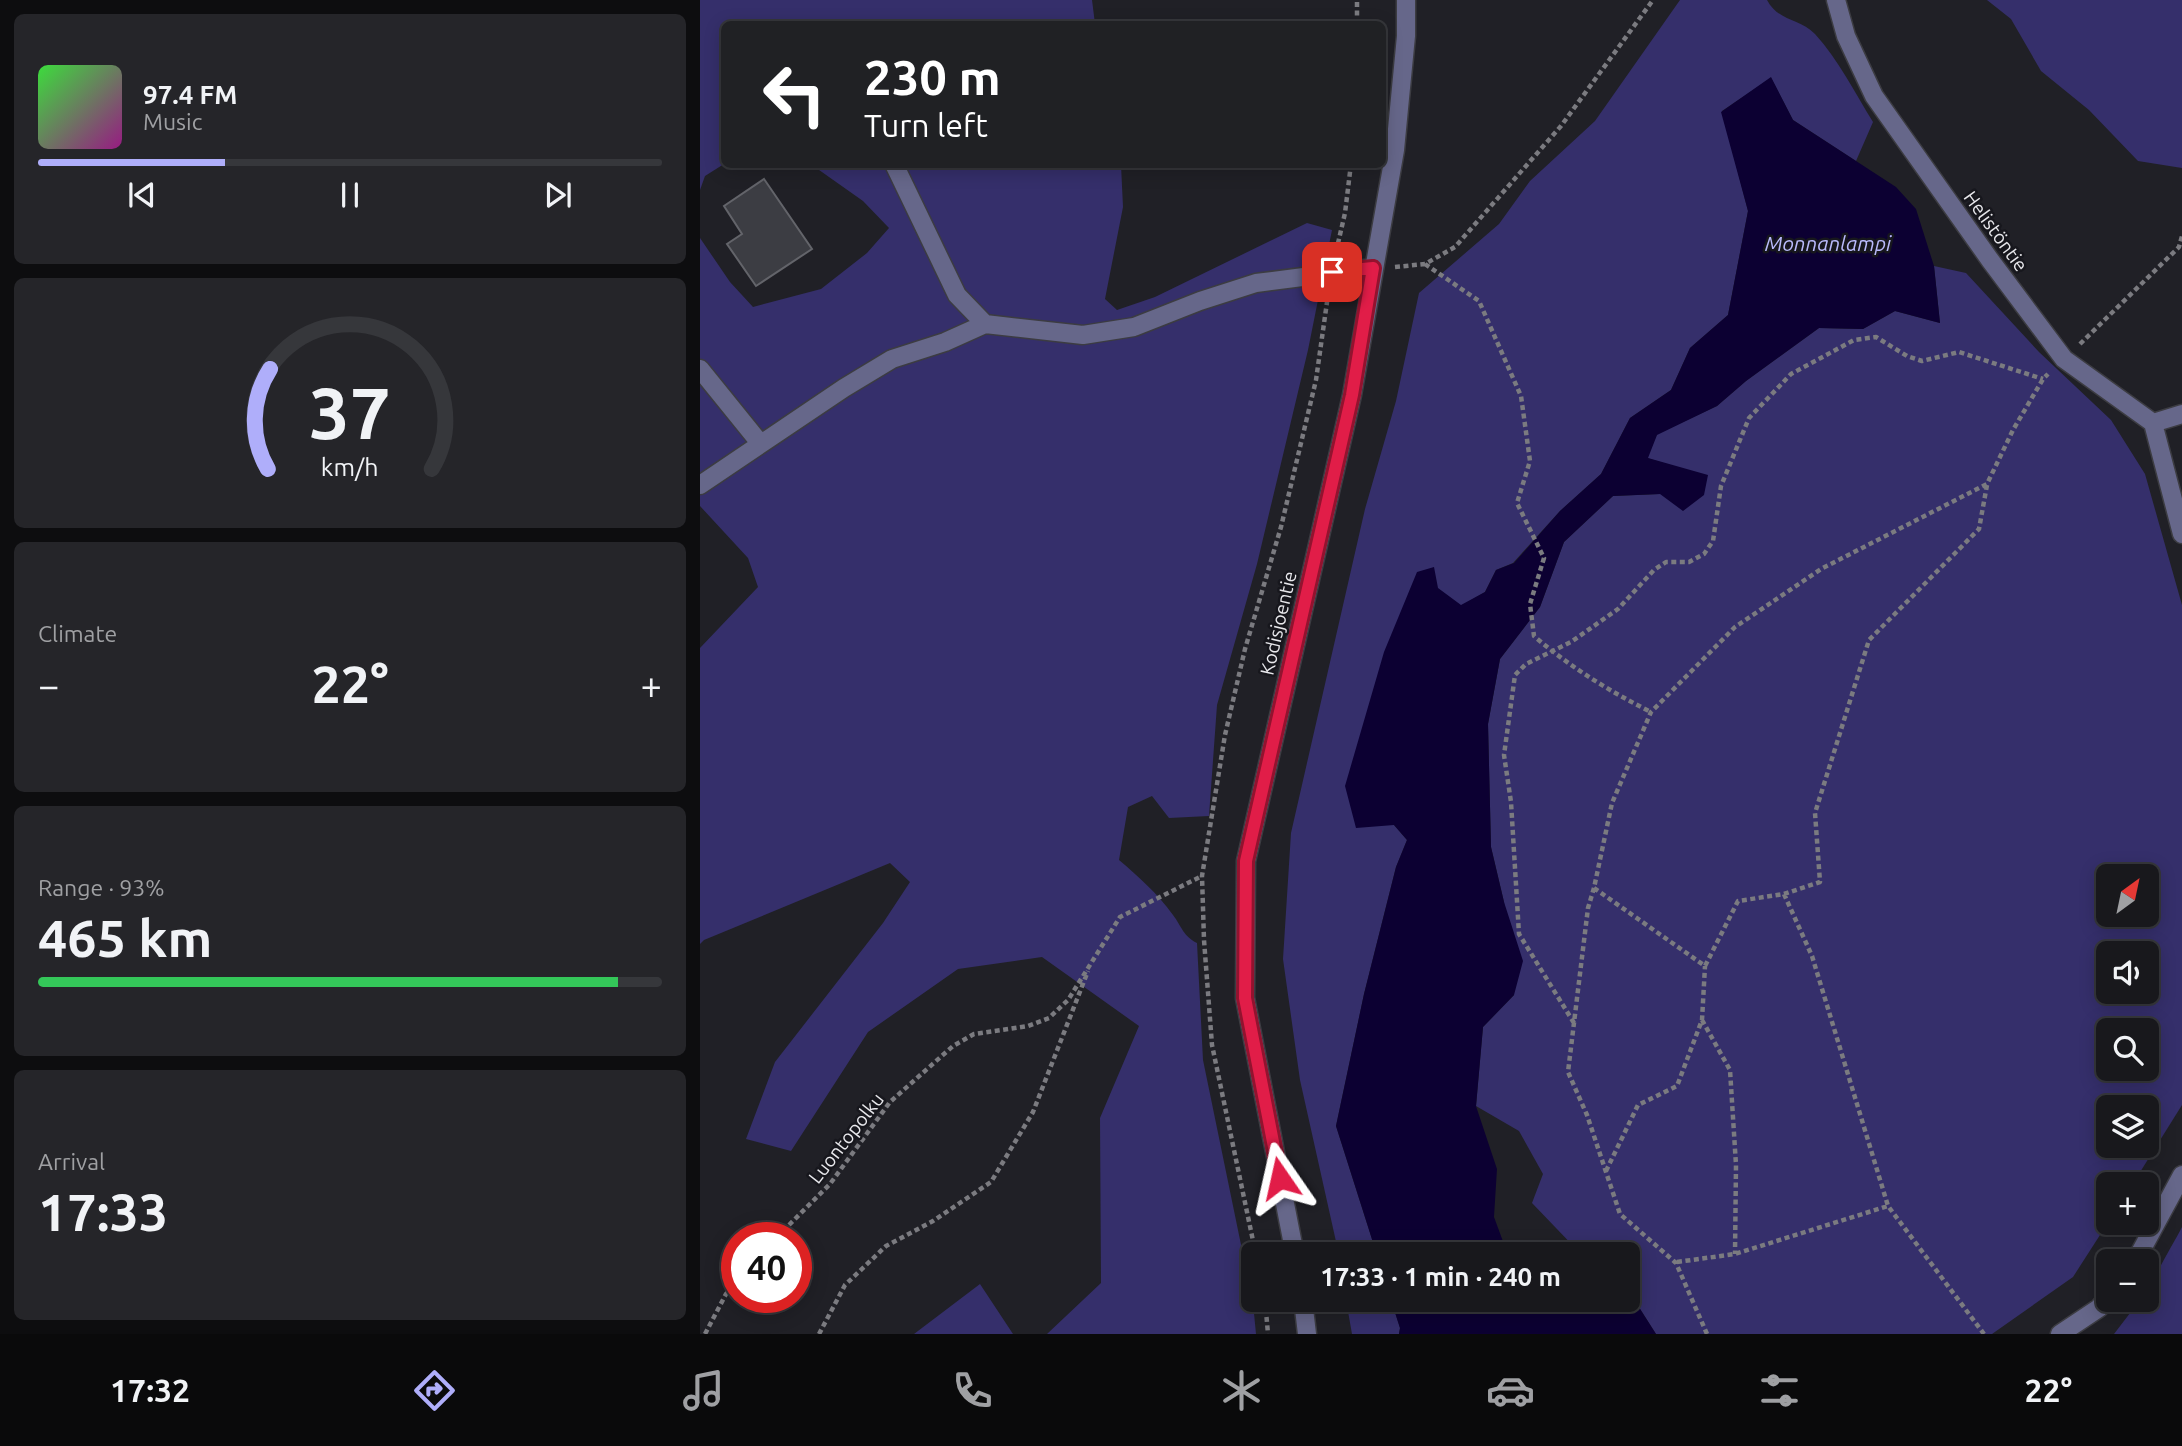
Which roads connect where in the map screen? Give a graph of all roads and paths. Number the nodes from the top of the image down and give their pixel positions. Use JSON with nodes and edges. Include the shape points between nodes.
{"nodes":[{"id":1,"x":1357,"y":0,"type":"edge"},
{"id":2,"x":1406,"y":0,"type":"edge"},
{"id":3,"x":1653,"y":0,"type":"edge"},
{"id":4,"x":1836,"y":0,"type":"edge"},
{"id":5,"x":1357,"y":21,"type":"edge"},
{"id":6,"x":896,"y":168,"type":"edge"},
{"id":7,"x":1351,"y":168,"type":"edge"},
{"id":8,"x":2182,"y":236,"type":"edge"},
{"id":9,"x":1425,"y":264,"type":"junction"},
{"id":10,"x":1373,"y":268,"type":"junction"},
{"id":11,"x":1332,"y":272,"type":"junction"},
{"id":12,"x":985,"y":324,"type":"junction"},
{"id":13,"x":2064,"y":359,"type":"junction"},
{"id":14,"x":700,"y":369,"type":"edge"},
{"id":15,"x":2043,"y":379,"type":"junction"},
{"id":16,"x":2182,"y":414,"type":"edge"},
{"id":17,"x":2153,"y":423,"type":"junction"},
{"id":18,"x":760,"y":443,"type":"junction"},
{"id":19,"x":1987,"y":484,"type":"junction"},
{"id":20,"x":700,"y":485,"type":"edge"},
{"id":21,"x":2182,"y":534,"type":"edge"},
{"id":22,"x":1552,"y":651,"type":"junction"},
{"id":23,"x":1651,"y":712,"type":"junction"},
{"id":24,"x":1202,"y":876,"type":"junction"},
{"id":25,"x":1594,"y":888,"type":"junction"},
{"id":26,"x":1784,"y":894,"type":"junction"},
{"id":27,"x":1091,"y":963,"type":"junction"},
{"id":28,"x":1705,"y":966,"type":"junction"},
{"id":29,"x":1702,"y":1020,"type":"junction"},
{"id":30,"x":1574,"y":1023,"type":"junction"},
{"id":31,"x":1606,"y":1171,"type":"junction"},
{"id":32,"x":2182,"y":1175,"type":"edge"},
{"id":33,"x":1888,"y":1206,"type":"junction"},
{"id":34,"x":792,"y":1222,"type":"edge"},
{"id":35,"x":1253,"y":1242,"type":"edge"},
{"id":36,"x":1292,"y":1242,"type":"edge"},
{"id":37,"x":2142,"y":1249,"type":"edge"},
{"id":38,"x":1735,"y":1254,"type":"junction"},
{"id":39,"x":1676,"y":1263,"type":"junction"},
{"id":40,"x":721,"y":1304,"type":"edge"},
{"id":41,"x":2096,"y":1310,"type":"edge"},
{"id":42,"x":1266,"y":1312,"type":"edge"},
{"id":43,"x":1304,"y":1312,"type":"edge"},
{"id":44,"x":705,"y":1334,"type":"edge"},
{"id":45,"x":819,"y":1334,"type":"edge"},
{"id":46,"x":1268,"y":1334,"type":"edge"},
{"id":47,"x":1307,"y":1334,"type":"edge"},
{"id":48,"x":1707,"y":1334,"type":"edge"},
{"id":49,"x":1984,"y":1334,"type":"edge"},
{"id":50,"x":2060,"y":1334,"type":"edge"}],
"edges":[{"from":1,"to":5,"type":"path"},
{"from":2,"to":10,"type":"street","name":"Kodisjoentie","via":[[1395,150]]},
{"from":3,"to":9,"type":"path","via":[[1560,126],[1455,247]]},
{"from":4,"to":13,"type":"street","name":"Helistöntie","via":[[1846,36],[1874,96]]},
{"from":6,"to":12,"type":"street","via":[[957,295]]},
{"from":7,"to":11,"type":"path"},
{"from":8,"to":13,"type":"path","via":[[2179,247]]},
{"from":9,"to":10,"type":"path"},
{"from":9,"to":22,"type":"path","via":[[1479,301],[1521,397],[1530,461],[1517,503],[1544,558],[1530,604],[1534,636]]},
{"from":10,"to":11,"type":"street"},
{"from":10,"to":36,"type":"street","name":"Kodisjoentie","via":[[1352,395],[1246,861],[1245,998]]},
{"from":11,"to":12,"type":"street","via":[[1256,283],[1134,327],[1083,335]]},
{"from":11,"to":24,"type":"path","via":[[1306,420],[1225,735]]},
{"from":12,"to":18,"type":"street","via":[[892,359]]},
{"from":13,"to":15,"type":"path"},
{"from":13,"to":17,"type":"street","name":"Helistöntie"},
{"from":14,"to":18,"type":"street"},
{"from":15,"to":19,"type":"path"},
{"from":15,"to":22,"type":"path","via":[[1959,352],[1922,360],[1876,337],[1854,340],[1791,374],[1749,418],[1721,485],[1713,541],[1704,554],[1689,562],[1666,562],[1618,610]]},
{"from":16,"to":17,"type":"street"},
{"from":17,"to":21,"type":"street"},
{"from":18,"to":20,"type":"street"},
{"from":19,"to":23,"type":"path","via":[[1821,569],[1735,627]]},
{"from":19,"to":26,"type":"path","via":[[1979,529],[1869,640],[1815,813],[1820,882]]},
{"from":22,"to":23,"type":"path","via":[[1606,689]]},
{"from":22,"to":30,"type":"path","via":[[1515,675],[1504,755],[1519,934]]},
{"from":23,"to":25,"type":"path","via":[[1612,803]]},
{"from":24,"to":27,"type":"path","name":"Luontopolku","via":[[1120,917]]},
{"from":24,"to":35,"type":"path","via":[[1212,1045]]},
{"from":25,"to":28,"type":"path"},
{"from":25,"to":30,"type":"path"},
{"from":26,"to":28,"type":"path","via":[[1738,901]]},
{"from":26,"to":33,"type":"path","via":[[1812,956]]},
{"from":27,"to":34,"type":"path","name":"Luontopolku","via":[[1068,1000],[1049,1018],[974,1034],[944,1054],[890,1102],[830,1184]]},
{"from":27,"to":45,"type":"path","via":[[1034,1112],[990,1182],[886,1246],[845,1285]]},
{"from":28,"to":29,"type":"path"},
{"from":29,"to":31,"type":"path","via":[[1677,1086],[1637,1105]]},
{"from":29,"to":38,"type":"path","via":[[1730,1070]]},
{"from":30,"to":31,"type":"path","via":[[1569,1072]]},
{"from":31,"to":39,"type":"path","via":[[1620,1213]]},
{"from":32,"to":37,"type":"street"},
{"from":33,"to":38,"type":"path"},
{"from":33,"to":49,"type":"path"},
{"from":38,"to":39,"type":"path"},
{"from":39,"to":48,"type":"path"},
{"from":40,"to":44,"type":"path"},
{"from":41,"to":50,"type":"street"},
{"from":42,"to":46,"type":"path"},
{"from":43,"to":47,"type":"street"}]}
